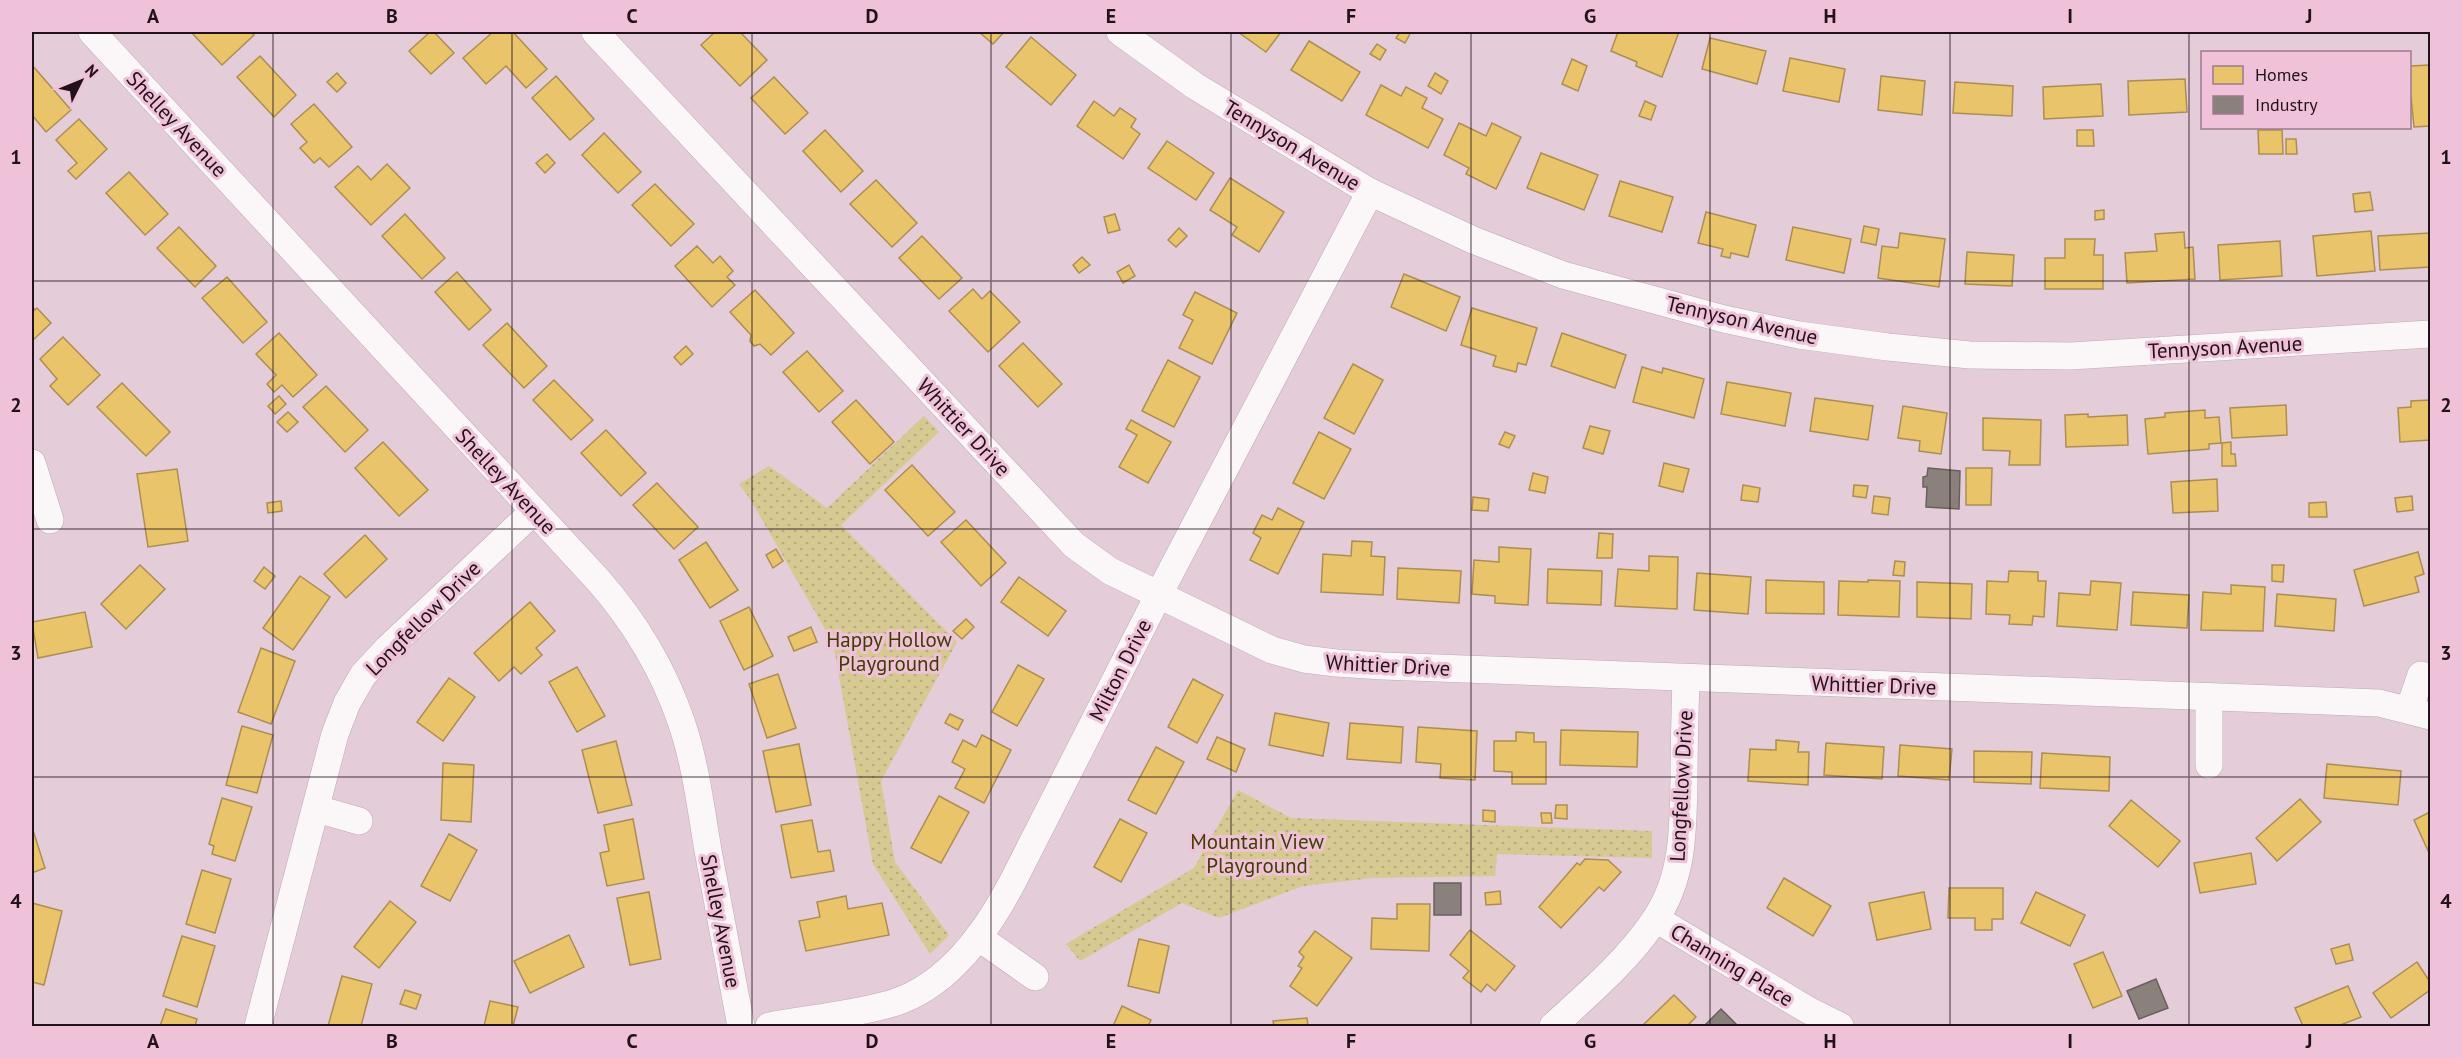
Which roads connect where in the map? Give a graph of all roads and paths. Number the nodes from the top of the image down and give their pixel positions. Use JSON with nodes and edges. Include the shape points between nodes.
{"nodes":[{"id":1,"x":92,"y":32,"type":"edge"},
{"id":2,"x":595,"y":32,"type":"edge"},
{"id":3,"x":1120,"y":32,"type":"edge"},
{"id":4,"x":1370,"y":192,"type":"junction"},
{"id":5,"x":2430,"y":334,"type":"edge"},
{"id":6,"x":32,"y":463,"type":"edge"},
{"id":7,"x":534,"y":511,"type":"junction"},
{"id":8,"x":50,"y":520,"type":"dead end"},
{"id":9,"x":1158,"y":596,"type":"junction"},
{"id":10,"x":2421,"y":675,"type":"dead end"},
{"id":11,"x":1686,"y":679,"type":"junction"},
{"id":12,"x":2209,"y":697,"type":"junction"},
{"id":13,"x":2420,"y":713,"type":"edge"},
{"id":14,"x":2209,"y":765,"type":"dead end"},
{"id":15,"x":317,"y":809,"type":"junction"},
{"id":16,"x":359,"y":821,"type":"dead end"},
{"id":17,"x":1656,"y":919,"type":"junction"},
{"id":18,"x":978,"y":937,"type":"junction"},
{"id":19,"x":1035,"y":977,"type":"dead end"},
{"id":20,"x":258,"y":1026,"type":"edge"},
{"id":21,"x":741,"y":1026,"type":"edge"},
{"id":22,"x":769,"y":1026,"type":"edge"},
{"id":23,"x":1553,"y":1026,"type":"edge"},
{"id":24,"x":1840,"y":1026,"type":"edge"}],
"edges":[{"from":1,"to":7,"type":"street","name":"Shelley Avenue"},
{"from":2,"to":9,"type":"street","name":"Whittier Drive","via":[[1074,545],[1110,571]]},
{"from":3,"to":4,"type":"street","name":"Tennyson Avenue","via":[[1195,86]]},
{"from":4,"to":5,"type":"street","name":"Tennyson Avenue","via":[[1473,240],[1563,275],[1724,319],[1799,335],[1888,347],[1970,355],[2070,356]]},
{"from":4,"to":9,"type":"street","name":"Milton Drive"},
{"from":6,"to":8,"type":"street"},
{"from":7,"to":15,"type":"street","name":"Longfellow Drive","via":[[363,675],[335,734]]},
{"from":7,"to":21,"type":"street","name":"Shelley Avenue","via":[[620,605],[663,678],[681,722]]},
{"from":9,"to":11,"type":"street","name":"Whittier Drive","via":[[1272,650],[1304,659]]},
{"from":9,"to":18,"type":"street","name":"Milton Drive","via":[[1008,890]]},
{"from":10,"to":13,"type":"street"},
{"from":11,"to":12,"type":"street","name":"Whittier Drive"},
{"from":11,"to":17,"type":"street","name":"Longfellow Drive","via":[[1682,839],[1669,895]]},
{"from":12,"to":13,"type":"street","name":"Whittier Drive","via":[[2379,703]]},
{"from":12,"to":14,"type":"street"},
{"from":15,"to":16,"type":"street"},
{"from":15,"to":20,"type":"street","name":"Longfellow Drive"},
{"from":17,"to":23,"type":"street","name":"Longfellow Drive","via":[[1618,966]]},
{"from":17,"to":24,"type":"street","name":"Channing Place"},
{"from":18,"to":19,"type":"street"},
{"from":18,"to":22,"type":"street","name":"Milton Drive","via":[[940,978],[887,1005]]}]}
